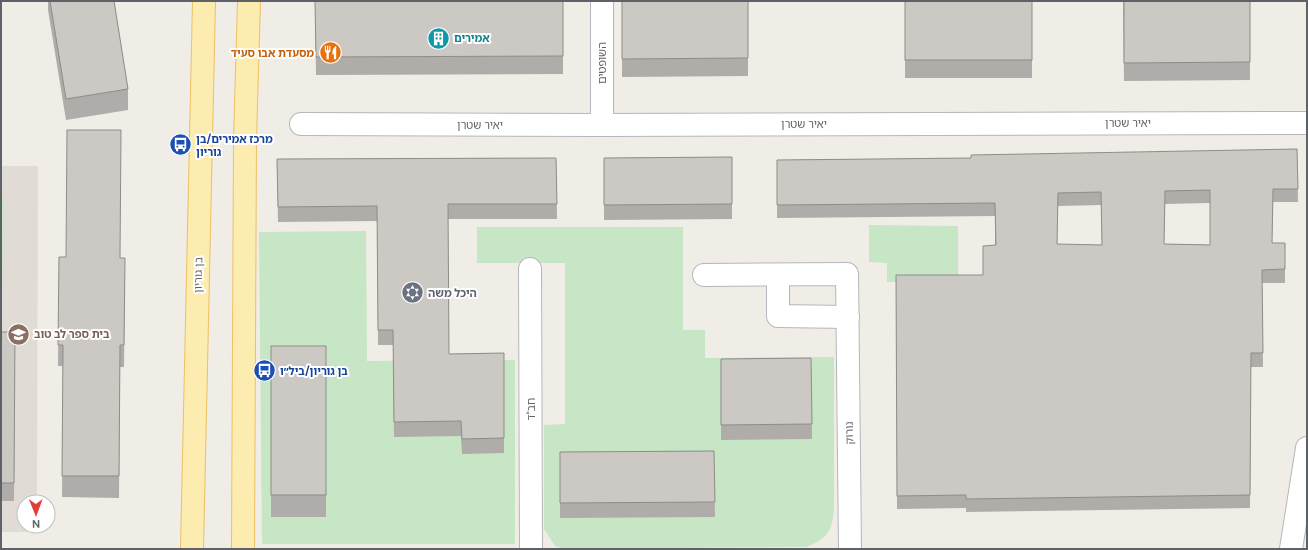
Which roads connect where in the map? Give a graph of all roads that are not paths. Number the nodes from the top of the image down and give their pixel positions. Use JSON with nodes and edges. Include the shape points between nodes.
{"nodes":[{"id":1,"x":204,"y":1,"type":"edge"},
{"id":2,"x":248,"y":1,"type":"edge"},
{"id":3,"x":260,"y":1,"type":"edge"},
{"id":4,"x":602,"y":1,"type":"edge"},
{"id":5,"x":247,"y":26,"type":"junction"},
{"id":6,"x":1307,"y":123,"type":"edge"},
{"id":7,"x":301,"y":124,"type":"dead end"},
{"id":8,"x":602,"y":125,"type":"junction"},
{"id":9,"x":530,"y":269,"type":"dead end"},
{"id":10,"x":704,"y":275,"type":"dead end"},
{"id":11,"x":778,"y":275,"type":"junction"},
{"id":12,"x":848,"y":317,"type":"junction"},
{"id":13,"x":1307,"y":448,"type":"edge"},
{"id":14,"x":192,"y":549,"type":"edge"},
{"id":15,"x":243,"y":549,"type":"edge"},
{"id":16,"x":531,"y":549,"type":"edge"},
{"id":17,"x":850,"y":549,"type":"edge"},
{"id":18,"x":1291,"y":549,"type":"edge"}],
"edges":[{"from":1,"to":14,"type":"main road","name":"בן גוריון"},
{"from":2,"to":5,"type":"main road"},
{"from":3,"to":5,"type":"main road"},
{"from":4,"to":8,"type":"street","name":"השופטים"},
{"from":5,"to":15,"type":"main road"},
{"from":6,"to":8,"type":"street","name":"יאיר שטרן"},
{"from":7,"to":8,"type":"street","name":"יאיר שטרן"},
{"from":9,"to":16,"type":"street","name":"חב\"ד"},
{"from":10,"to":11,"type":"street","name":"נורוק"},
{"from":11,"to":12,"type":"street","via":[[778,316]]},
{"from":11,"to":12,"type":"street","name":"נורוק","via":[[848,274]]},
{"from":12,"to":17,"type":"street","name":"נורוק"},
{"from":13,"to":18,"type":"street"}]}
